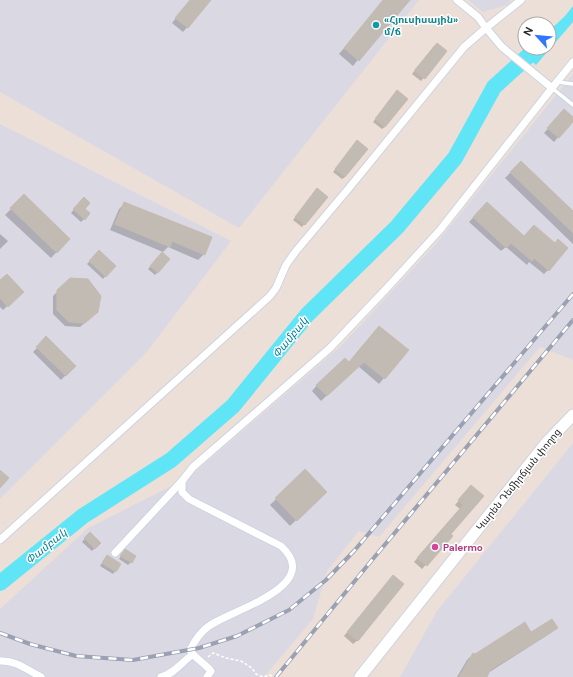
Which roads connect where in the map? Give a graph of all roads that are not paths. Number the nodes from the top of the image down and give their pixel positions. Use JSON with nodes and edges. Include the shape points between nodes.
{"nodes":[{"id":1,"x":457,"y":0,"type":"edge"},
{"id":2,"x":521,"y":0,"type":"edge"},
{"id":3,"x":486,"y":28,"type":"junction"},
{"id":4,"x":573,"y":62,"type":"edge"},
{"id":5,"x":558,"y":82,"type":"junction"},
{"id":6,"x":573,"y":84,"type":"edge"},
{"id":7,"x":552,"y":88,"type":"junction"},
{"id":8,"x":573,"y":105,"type":"edge"},
{"id":9,"x":573,"y":415,"type":"edge"},
{"id":10,"x":182,"y":481,"type":"junction"},
{"id":11,"x":0,"y":540,"type":"edge"},
{"id":12,"x":115,"y":553,"type":"dead end"},
{"id":13,"x":192,"y":655,"type":"junction"},
{"id":14,"x":0,"y":661,"type":"edge"},
{"id":15,"x":40,"y":677,"type":"edge"},
{"id":16,"x":160,"y":677,"type":"edge"},
{"id":17,"x":207,"y":677,"type":"edge"},
{"id":18,"x":360,"y":677,"type":"edge"}],
"edges":[{"from":1,"to":3,"type":"street","via":[[478,17]]},
{"from":2,"to":3,"type":"street"},
{"from":3,"to":7,"type":"street","via":[[502,47]]},
{"from":3,"to":11,"type":"street","via":[[464,47],[296,251],[270,296]]},
{"from":4,"to":5,"type":"street"},
{"from":5,"to":6,"type":"lane"},
{"from":5,"to":7,"type":"street"},
{"from":7,"to":8,"type":"lane"},
{"from":7,"to":10,"type":"street","via":[[440,230],[386,289],[330,348],[199,462]]},
{"from":9,"to":18,"type":"main road","name":"Կարեն Դեմիրճյան փողոց","via":[[547,442]]},
{"from":10,"to":12,"type":"street"},
{"from":10,"to":13,"type":"street","via":[[182,492],[189,499],[281,546],[292,564],[289,578],[279,590],[204,629],[190,650]]},
{"from":13,"to":16,"type":"street","via":[[174,671]]},
{"from":13,"to":17,"type":"street","via":[[211,671]]},
{"from":14,"to":15,"type":"street","via":[[18,664]]}]}
